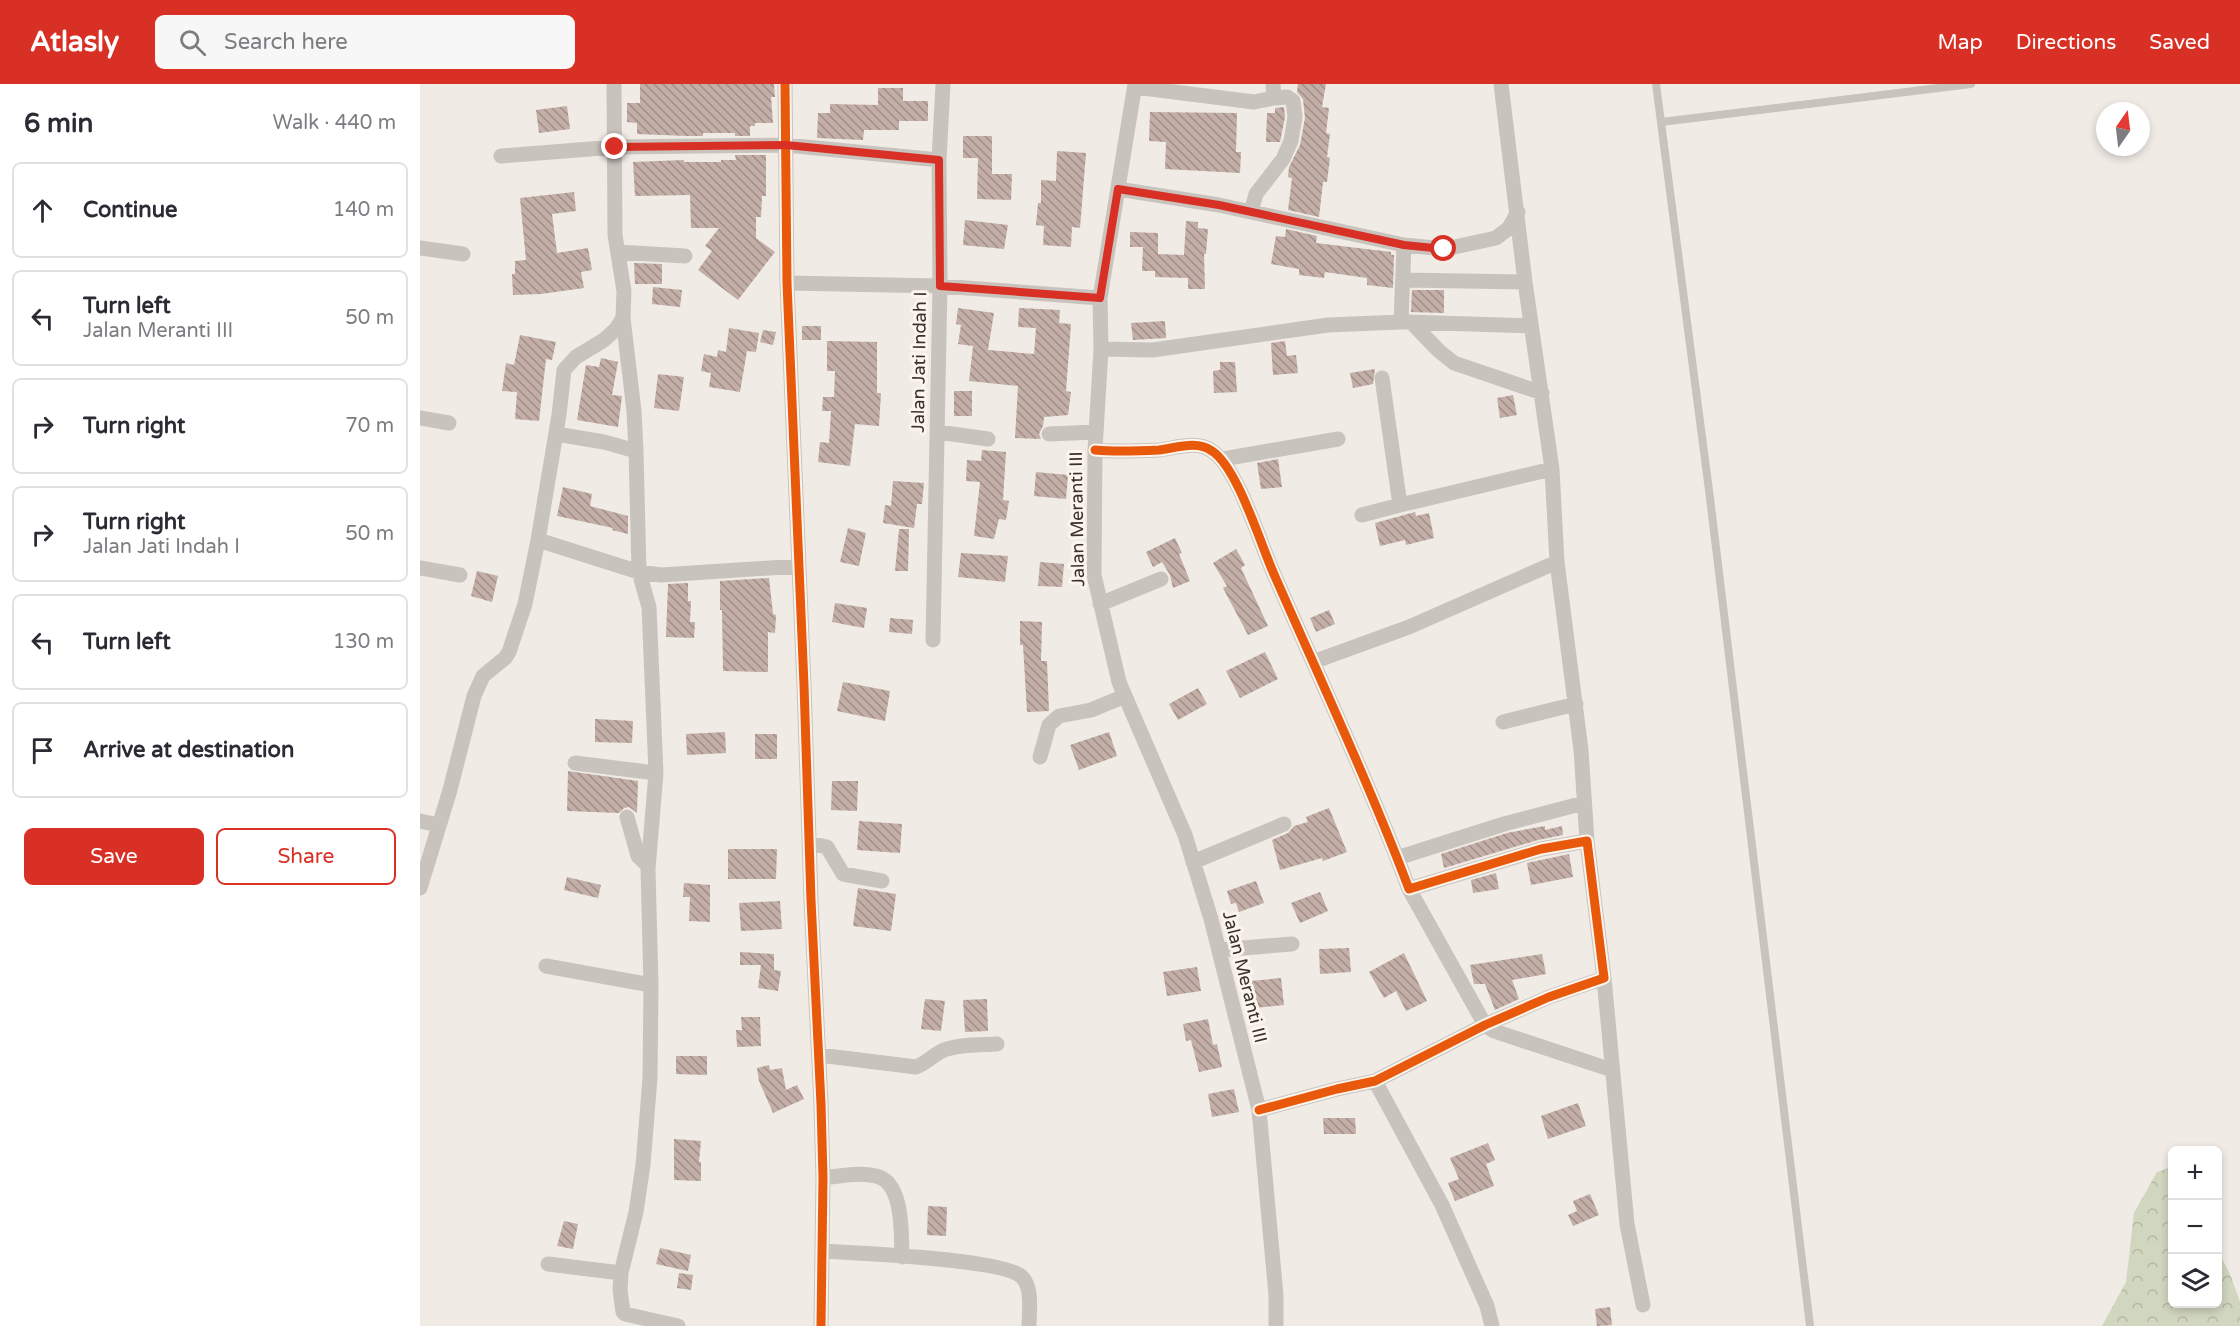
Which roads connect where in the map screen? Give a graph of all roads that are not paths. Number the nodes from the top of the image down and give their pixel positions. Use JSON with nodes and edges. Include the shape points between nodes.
{"nodes":[{"id":1,"x":614,"y":84,"type":"edge"},
{"id":2,"x":785,"y":84,"type":"edge"},
{"id":3,"x":944,"y":84,"type":"edge"},
{"id":4,"x":1501,"y":84,"type":"edge"},
{"id":5,"x":1656,"y":84,"type":"edge"},
{"id":6,"x":1971,"y":84,"type":"edge"},
{"id":7,"x":1135,"y":86,"type":"edge"},
{"id":8,"x":1273,"y":91,"type":"edge"},
{"id":9,"x":1661,"y":122,"type":"junction"},
{"id":10,"x":786,"y":145,"type":"junction"},
{"id":11,"x":615,"y":147,"type":"junction"},
{"id":12,"x":501,"y":156,"type":"dead end"},
{"id":13,"x":939,"y":160,"type":"junction"},
{"id":14,"x":1118,"y":189,"type":"junction"},
{"id":15,"x":1251,"y":212,"type":"junction"},
{"id":16,"x":1518,"y":212,"type":"junction"},
{"id":17,"x":1404,"y":245,"type":"junction"},
{"id":18,"x":420,"y":248,"type":"edge"},
{"id":19,"x":618,"y":252,"type":"junction"},
{"id":20,"x":463,"y":254,"type":"dead end"},
{"id":21,"x":685,"y":256,"type":"dead end"},
{"id":22,"x":1404,"y":280,"type":"junction"},
{"id":23,"x":1525,"y":282,"type":"junction"},
{"id":24,"x":787,"y":283,"type":"junction"},
{"id":25,"x":940,"y":286,"type":"junction"},
{"id":26,"x":1100,"y":298,"type":"junction"},
{"id":27,"x":623,"y":318,"type":"junction"},
{"id":28,"x":1406,"y":322,"type":"junction"},
{"id":29,"x":1532,"y":326,"type":"junction"},
{"id":30,"x":1101,"y":349,"type":"junction"},
{"id":31,"x":1382,"y":378,"type":"dead end"},
{"id":32,"x":1542,"y":393,"type":"junction"},
{"id":33,"x":420,"y":418,"type":"edge"},
{"id":34,"x":449,"y":423,"type":"dead end"},
{"id":35,"x":938,"y":432,"type":"junction"},
{"id":36,"x":1096,"y":432,"type":"junction"},
{"id":37,"x":556,"y":434,"type":"junction"},
{"id":38,"x":1049,"y":434,"type":"dead end"},
{"id":39,"x":988,"y":439,"type":"dead end"},
{"id":40,"x":1338,"y":439,"type":"dead end"},
{"id":41,"x":1095,"y":450,"type":"junction"},
{"id":42,"x":636,"y":451,"type":"junction"},
{"id":43,"x":1223,"y":459,"type":"junction"},
{"id":44,"x":1552,"y":469,"type":"junction"},
{"id":45,"x":1400,"y":505,"type":"junction"},
{"id":46,"x":1362,"y":515,"type":"dead end"},
{"id":47,"x":538,"y":540,"type":"junction"},
{"id":48,"x":1557,"y":562,"type":"junction"},
{"id":49,"x":799,"y":566,"type":"junction"},
{"id":50,"x":420,"y":568,"type":"edge"},
{"id":51,"x":639,"y":572,"type":"junction"},
{"id":52,"x":460,"y":575,"type":"dead end"},
{"id":53,"x":1161,"y":579,"type":"dead end"},
{"id":54,"x":1100,"y":604,"type":"junction"},
{"id":55,"x":933,"y":640,"type":"dead end"},
{"id":56,"x":1313,"y":663,"type":"junction"},
{"id":57,"x":1125,"y":696,"type":"junction"},
{"id":58,"x":1576,"y":704,"type":"junction"},
{"id":59,"x":1503,"y":722,"type":"dead end"},
{"id":60,"x":1040,"y":757,"type":"dead end"},
{"id":61,"x":575,"y":763,"type":"dead end"},
{"id":62,"x":656,"y":773,"type":"junction"},
{"id":63,"x":1584,"y":802,"type":"junction"},
{"id":64,"x":627,"y":817,"type":"dead end"},
{"id":65,"x":420,"y":821,"type":"edge"},
{"id":66,"x":1284,"y":824,"type":"dead end"},
{"id":67,"x":439,"y":825,"type":"junction"},
{"id":68,"x":1587,"y":841,"type":"junction"},
{"id":69,"x":809,"y":843,"type":"junction"},
{"id":70,"x":1397,"y":858,"type":"junction"},
{"id":71,"x":1193,"y":862,"type":"junction"},
{"id":72,"x":648,"y":869,"type":"junction"},
{"id":73,"x":882,"y":881,"type":"dead end"},
{"id":74,"x":420,"y":888,"type":"edge"},
{"id":75,"x":1409,"y":889,"type":"junction"},
{"id":76,"x":1292,"y":944,"type":"dead end"},
{"id":77,"x":1219,"y":951,"type":"junction"},
{"id":78,"x":546,"y":966,"type":"dead end"},
{"id":79,"x":1604,"y":978,"type":"junction"},
{"id":80,"x":651,"y":985,"type":"junction"},
{"id":81,"x":1485,"y":1025,"type":"junction"},
{"id":82,"x":997,"y":1044,"type":"dead end"},
{"id":83,"x":819,"y":1055,"type":"junction"},
{"id":84,"x":1612,"y":1070,"type":"junction"},
{"id":85,"x":1375,"y":1081,"type":"junction"},
{"id":86,"x":1259,"y":1110,"type":"junction"},
{"id":87,"x":823,"y":1178,"type":"junction"},
{"id":88,"x":822,"y":1251,"type":"junction"},
{"id":89,"x":902,"y":1257,"type":"junction"},
{"id":90,"x":548,"y":1264,"type":"dead end"},
{"id":91,"x":621,"y":1273,"type":"junction"},
{"id":92,"x":1642,"y":1305,"type":"dead end"},
{"id":93,"x":678,"y":1326,"type":"edge"},
{"id":94,"x":821,"y":1326,"type":"edge"},
{"id":95,"x":1029,"y":1326,"type":"edge"},
{"id":96,"x":1276,"y":1326,"type":"edge"},
{"id":97,"x":1492,"y":1326,"type":"edge"},
{"id":98,"x":1810,"y":1326,"type":"edge"}],
"edges":[{"from":1,"to":11,"type":"street"},
{"from":2,"to":10,"type":"street"},
{"from":3,"to":13,"type":"street","name":"Jalan Jati Indah I"},
{"from":4,"to":16,"type":"street"},
{"from":5,"to":9,"type":"lane"},
{"from":6,"to":9,"type":"lane"},
{"from":7,"to":8,"type":"street","via":[[1254,102]]},
{"from":7,"to":14,"type":"street","name":"Jalan Meranti III"},
{"from":8,"to":15,"type":"street","via":[[1293,101],[1291,141],[1277,168],[1256,194]]},
{"from":9,"to":98,"type":"lane"},
{"from":10,"to":11,"type":"street"},
{"from":10,"to":13,"type":"street"},
{"from":10,"to":24,"type":"street"},
{"from":11,"to":12,"type":"street"},
{"from":11,"to":19,"type":"street"},
{"from":13,"to":25,"type":"street","name":"Jalan Jati Indah I"},
{"from":14,"to":15,"type":"street"},
{"from":14,"to":26,"type":"street","name":"Jalan Meranti III"},
{"from":15,"to":17,"type":"street"},
{"from":16,"to":17,"type":"street","via":[[1509,228],[1496,238],[1444,249]]},
{"from":16,"to":23,"type":"street"},
{"from":17,"to":22,"type":"street"},
{"from":18,"to":20,"type":"street"},
{"from":19,"to":21,"type":"street"},
{"from":19,"to":27,"type":"street","via":[[625,298]]},
{"from":22,"to":23,"type":"street"},
{"from":22,"to":28,"type":"street"},
{"from":23,"to":29,"type":"street"},
{"from":24,"to":25,"type":"street"},
{"from":24,"to":49,"type":"street"},
{"from":25,"to":26,"type":"street"},
{"from":25,"to":35,"type":"street","name":"Jalan Jati Indah I"},
{"from":26,"to":30,"type":"street","name":"Jalan Meranti III"},
{"from":27,"to":37,"type":"street","via":[[616,330],[564,370]]},
{"from":27,"to":42,"type":"street"},
{"from":28,"to":29,"type":"street"},
{"from":28,"to":30,"type":"street","via":[[1328,325],[1153,350]]},
{"from":28,"to":32,"type":"street","via":[[1454,363]]},
{"from":29,"to":32,"type":"street"},
{"from":30,"to":36,"type":"street","name":"Jalan Meranti III"},
{"from":31,"to":45,"type":"street"},
{"from":32,"to":44,"type":"street"},
{"from":33,"to":34,"type":"street"},
{"from":35,"to":39,"type":"street"},
{"from":35,"to":55,"type":"street","name":"Jalan Jati Indah I"},
{"from":36,"to":38,"type":"street"},
{"from":36,"to":41,"type":"street","name":"Jalan Meranti III"},
{"from":37,"to":42,"type":"street"},
{"from":37,"to":47,"type":"street"},
{"from":40,"to":43,"type":"street"},
{"from":41,"to":43,"type":"street","via":[[1198,446]]},
{"from":41,"to":54,"type":"street","name":"Jalan Meranti III","via":[[1094,575]]},
{"from":42,"to":51,"type":"street"},
{"from":43,"to":56,"type":"street"},
{"from":44,"to":45,"type":"street"},
{"from":44,"to":48,"type":"street"},
{"from":45,"to":46,"type":"street"},
{"from":47,"to":51,"type":"street"},
{"from":47,"to":67,"type":"street","via":[[525,603],[509,652],[483,676],[474,696]]},
{"from":48,"to":56,"type":"street","via":[[1409,627]]},
{"from":48,"to":58,"type":"street"},
{"from":49,"to":51,"type":"street","via":[[678,575]]},
{"from":49,"to":69,"type":"street"},
{"from":50,"to":52,"type":"street"},
{"from":51,"to":62,"type":"street","via":[[649,607]]},
{"from":53,"to":54,"type":"street"},
{"from":54,"to":57,"type":"street","name":"Jalan Meranti III"},
{"from":56,"to":70,"type":"street"},
{"from":57,"to":60,"type":"street","via":[[1091,710],[1059,716],[1049,725]]},
{"from":57,"to":71,"type":"street","name":"Jalan Meranti III"},
{"from":58,"to":59,"type":"street"},
{"from":58,"to":63,"type":"street"},
{"from":61,"to":62,"type":"street"},
{"from":62,"to":72,"type":"street"},
{"from":63,"to":68,"type":"street"},
{"from":63,"to":70,"type":"street"},
{"from":64,"to":72,"type":"street","via":[[638,856]]},
{"from":65,"to":67,"type":"street"},
{"from":66,"to":71,"type":"street"},
{"from":67,"to":74,"type":"street"},
{"from":68,"to":75,"type":"street","via":[[1541,849]]},
{"from":68,"to":79,"type":"street"},
{"from":69,"to":73,"type":"street","via":[[827,847],[843,874]]},
{"from":69,"to":83,"type":"street"},
{"from":70,"to":75,"type":"street"},
{"from":71,"to":77,"type":"street","name":"Jalan Meranti III"},
{"from":72,"to":80,"type":"street"},
{"from":75,"to":81,"type":"street"},
{"from":76,"to":77,"type":"street"},
{"from":77,"to":86,"type":"street","name":"Jalan Meranti III"},
{"from":78,"to":80,"type":"street"},
{"from":79,"to":81,"type":"street"},
{"from":79,"to":84,"type":"street"},
{"from":80,"to":91,"type":"street","via":[[650,1078],[643,1165]]},
{"from":81,"to":84,"type":"street"},
{"from":81,"to":85,"type":"street"},
{"from":82,"to":83,"type":"street","via":[[943,1050],[916,1067]]},
{"from":83,"to":87,"type":"street"},
{"from":84,"to":92,"type":"street","via":[[1627,1224]]},
{"from":85,"to":86,"type":"street"},
{"from":85,"to":97,"type":"street","via":[[1442,1205],[1487,1306]]},
{"from":86,"to":96,"type":"street","name":"Jalan Meranti III"},
{"from":87,"to":88,"type":"street"},
{"from":87,"to":89,"type":"street","via":[[868,1175],[884,1179],[894,1190],[897,1201]]},
{"from":88,"to":89,"type":"street"},
{"from":88,"to":94,"type":"street"},
{"from":89,"to":95,"type":"street","via":[[963,1262],[1015,1272],[1024,1278],[1029,1290]]},
{"from":90,"to":91,"type":"street"},
{"from":91,"to":93,"type":"street","via":[[625,1314]]}]}
